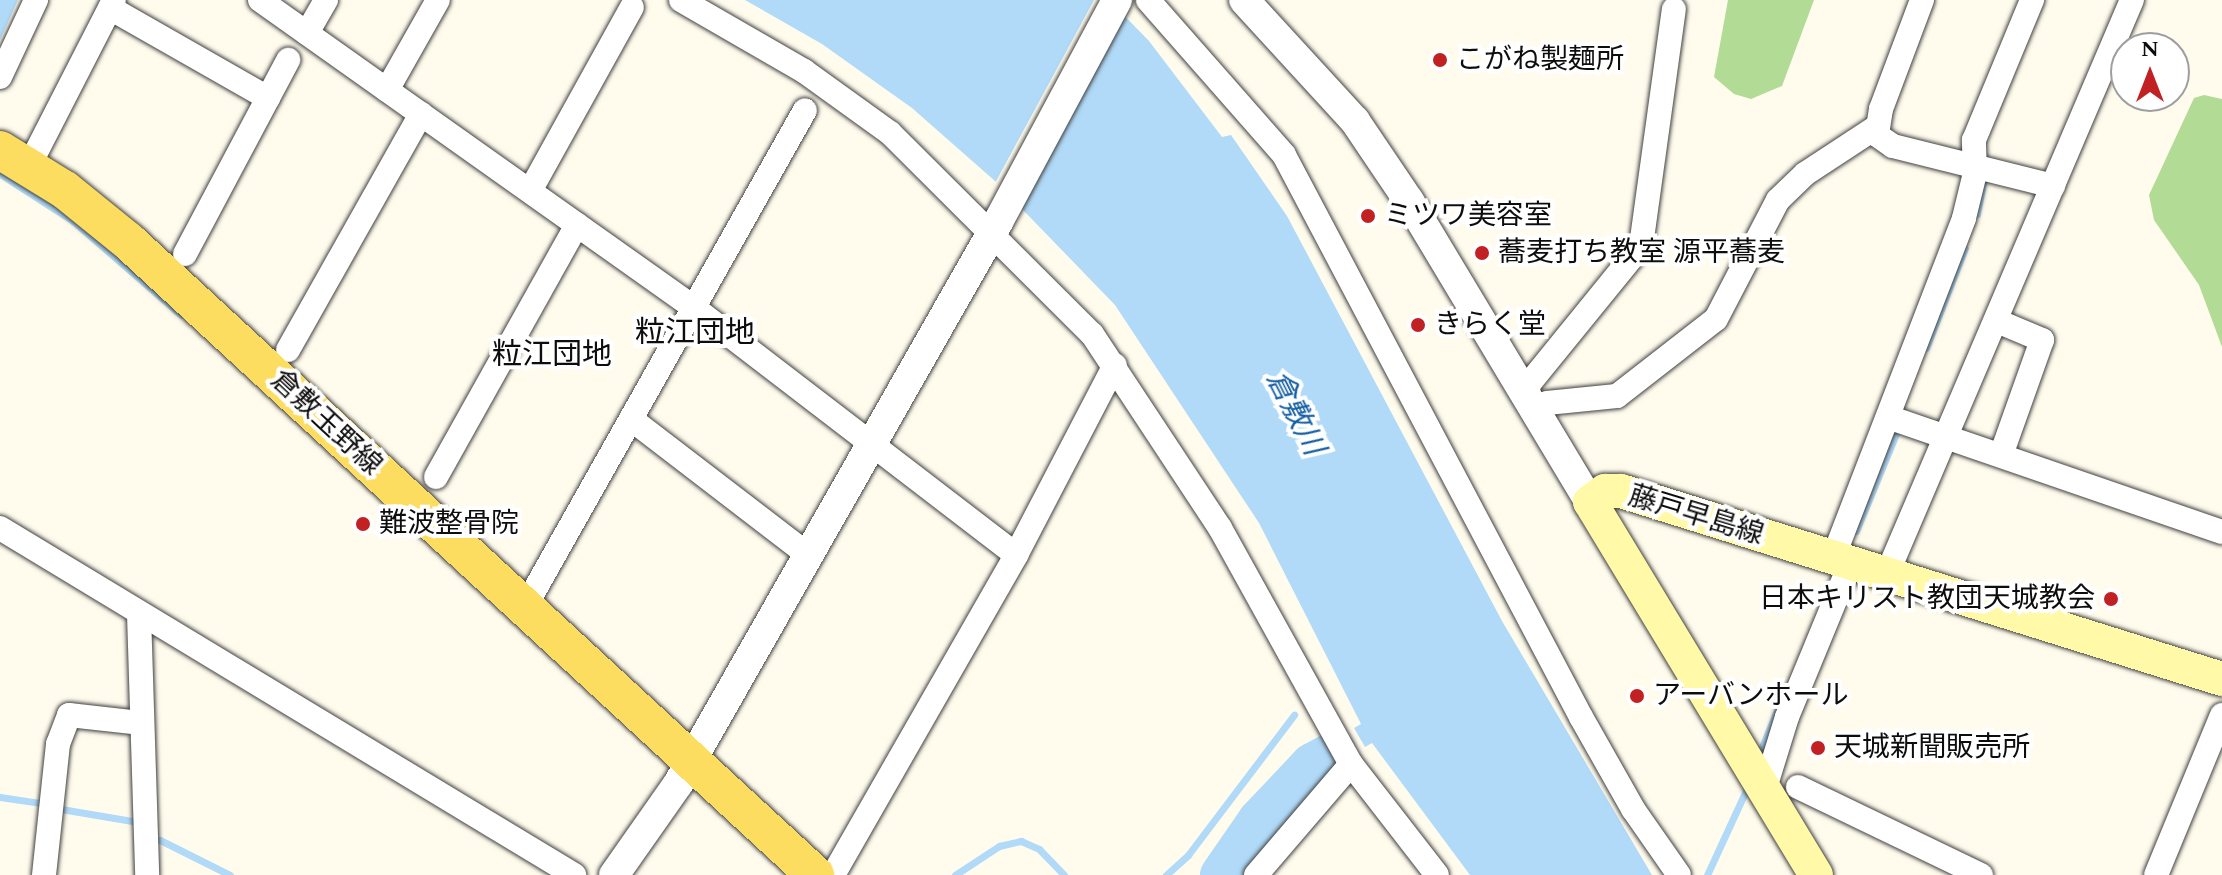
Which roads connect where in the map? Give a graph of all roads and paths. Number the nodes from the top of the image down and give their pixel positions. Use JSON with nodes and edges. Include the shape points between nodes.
{"nodes":[{"id":1,"x":36,"y":0,"type":"edge"},
{"id":2,"x":260,"y":0,"type":"edge"},
{"id":3,"x":326,"y":0,"type":"edge"},
{"id":4,"x":438,"y":0,"type":"edge"},
{"id":5,"x":681,"y":0,"type":"edge"},
{"id":6,"x":1117,"y":0,"type":"edge"},
{"id":7,"x":1148,"y":0,"type":"edge"},
{"id":8,"x":1244,"y":0,"type":"edge"},
{"id":9,"x":1922,"y":0,"type":"edge"},
{"id":10,"x":2032,"y":0,"type":"edge"},
{"id":11,"x":2132,"y":0,"type":"edge"},
{"id":12,"x":112,"y":4,"type":"edge"},
{"id":13,"x":632,"y":7,"type":"dead end"},
{"id":14,"x":1674,"y":9,"type":"dead end"},
{"id":15,"x":307,"y":33,"type":"junction"},
{"id":16,"x":288,"y":60,"type":"dead end"},
{"id":17,"x":0,"y":77,"type":"edge"},
{"id":18,"x":387,"y":90,"type":"junction"},
{"id":19,"x":268,"y":98,"type":"junction"},
{"id":20,"x":805,"y":110,"type":"dead end"},
{"id":21,"x":421,"y":114,"type":"junction"},
{"id":22,"x":1875,"y":128,"type":"junction"},
{"id":23,"x":14,"y":158,"type":"edge"},
{"id":24,"x":1981,"y":170,"type":"junction"},
{"id":25,"x":2053,"y":186,"type":"junction"},
{"id":26,"x":530,"y":191,"type":"junction"},
{"id":27,"x":577,"y":225,"type":"junction"},
{"id":28,"x":994,"y":228,"type":"junction"},
{"id":29,"x":185,"y":254,"type":"dead end"},
{"id":30,"x":693,"y":307,"type":"junction"},
{"id":31,"x":1997,"y":321,"type":"junction"},
{"id":32,"x":288,"y":350,"type":"dead end"},
{"id":33,"x":1115,"y":365,"type":"junction"},
{"id":34,"x":1532,"y":406,"type":"junction"},
{"id":35,"x":1896,"y":418,"type":"junction"},
{"id":36,"x":631,"y":419,"type":"junction"},
{"id":37,"x":1946,"y":436,"type":"junction"},
{"id":38,"x":869,"y":442,"type":"junction"},
{"id":39,"x":2001,"y":455,"type":"junction"},
{"id":40,"x":436,"y":477,"type":"dead end"},
{"id":41,"x":1590,"y":502,"type":"junction"},
{"id":42,"x":0,"y":528,"type":"edge"},
{"id":43,"x":2222,"y":532,"type":"edge"},
{"id":44,"x":807,"y":554,"type":"junction"},
{"id":45,"x":1016,"y":555,"type":"junction"},
{"id":46,"x":1842,"y":561,"type":"junction"},
{"id":47,"x":1887,"y":574,"type":"junction"},
{"id":48,"x":525,"y":607,"type":"junction"},
{"id":49,"x":139,"y":614,"type":"junction"},
{"id":50,"x":2222,"y":679,"type":"edge"},
{"id":51,"x":2222,"y":715,"type":"edge"},
{"id":52,"x":140,"y":723,"type":"junction"},
{"id":53,"x":692,"y":759,"type":"junction"},
{"id":54,"x":1351,"y":764,"type":"junction"},
{"id":55,"x":1768,"y":779,"type":"junction"},
{"id":56,"x":44,"y":875,"type":"edge"},
{"id":57,"x":147,"y":875,"type":"edge"},
{"id":58,"x":574,"y":875,"type":"edge"},
{"id":59,"x":614,"y":875,"type":"edge"},
{"id":60,"x":815,"y":875,"type":"edge"},
{"id":61,"x":833,"y":875,"type":"edge"},
{"id":62,"x":1256,"y":875,"type":"edge"},
{"id":63,"x":1437,"y":875,"type":"edge"},
{"id":64,"x":1679,"y":875,"type":"edge"},
{"id":65,"x":1816,"y":875,"type":"edge"},
{"id":66,"x":1981,"y":875,"type":"edge"},
{"id":67,"x":2156,"y":875,"type":"edge"}],
"edges":[{"from":1,"to":17,"type":"street"},
{"from":2,"to":15,"type":"street"},
{"from":3,"to":15,"type":"street"},
{"from":4,"to":18,"type":"street"},
{"from":5,"to":28,"type":"street","via":[[804,71],[890,133]]},
{"from":6,"to":28,"type":"street"},
{"from":7,"to":64,"type":"street","via":[[1284,155],[1581,717],[1633,809]]},
{"from":8,"to":34,"type":"street","via":[[1355,121]]},
{"from":9,"to":22,"type":"street"},
{"from":10,"to":24,"type":"street","via":[[1974,140]]},
{"from":11,"to":25,"type":"street"},
{"from":12,"to":19,"type":"street"},
{"from":12,"to":23,"type":"street"},
{"from":13,"to":26,"type":"street"},
{"from":14,"to":34,"type":"street","via":[[1641,246],[1528,385]]},
{"from":15,"to":18,"type":"street"},
{"from":16,"to":19,"type":"street"},
{"from":18,"to":21,"type":"street"},
{"from":19,"to":29,"type":"street"},
{"from":20,"to":30,"type":"street"},
{"from":21,"to":26,"type":"street"},
{"from":21,"to":32,"type":"street"},
{"from":22,"to":24,"type":"street","via":[[1893,146]]},
{"from":22,"to":34,"type":"street","via":[[1805,174],[1778,200],[1716,319],[1617,396]]},
{"from":23,"to":48,"type":"main road","name":"倉敷玉野線","via":[[128,241]]},
{"from":24,"to":25,"type":"street"},
{"from":24,"to":35,"type":"street"},
{"from":25,"to":31,"type":"street"},
{"from":26,"to":27,"type":"street"},
{"from":27,"to":30,"type":"street"},
{"from":27,"to":40,"type":"street"},
{"from":28,"to":33,"type":"street"},
{"from":28,"to":38,"type":"street"},
{"from":30,"to":36,"type":"street"},
{"from":30,"to":38,"type":"street"},
{"from":31,"to":37,"type":"street"},
{"from":31,"to":39,"type":"street","via":[[2042,340]]},
{"from":33,"to":45,"type":"street"},
{"from":33,"to":54,"type":"street","via":[[1220,528]]},
{"from":34,"to":41,"type":"street"},
{"from":35,"to":37,"type":"street"},
{"from":35,"to":46,"type":"street"},
{"from":36,"to":44,"type":"street"},
{"from":36,"to":48,"type":"street"},
{"from":37,"to":39,"type":"street"},
{"from":37,"to":47,"type":"street"},
{"from":38,"to":44,"type":"street"},
{"from":38,"to":45,"type":"street"},
{"from":39,"to":43,"type":"street"},
{"from":41,"to":46,"type":"main road","name":"藤戸早島線","via":[[1605,491],[1621,491]]},
{"from":41,"to":55,"type":"main road","name":"藤戸早島線"},
{"from":42,"to":49,"type":"street"},
{"from":44,"to":53,"type":"street"},
{"from":45,"to":61,"type":"street"},
{"from":46,"to":47,"type":"main road","name":"藤戸早島線"},
{"from":46,"to":55,"type":"street"},
{"from":47,"to":50,"type":"main road","name":"藤戸早島線"},
{"from":48,"to":53,"type":"main road","name":"倉敷玉野線"},
{"from":49,"to":52,"type":"street"},
{"from":49,"to":58,"type":"street"},
{"from":51,"to":67,"type":"street"},
{"from":52,"to":56,"type":"street","via":[[69,715],[58,744]]},
{"from":52,"to":57,"type":"street"},
{"from":53,"to":59,"type":"street"},
{"from":53,"to":60,"type":"main road","name":"倉敷玉野線"},
{"from":54,"to":62,"type":"street"},
{"from":54,"to":63,"type":"street"},
{"from":55,"to":65,"type":"main road","name":"藤戸早島線"},
{"from":55,"to":66,"type":"street"}]}
